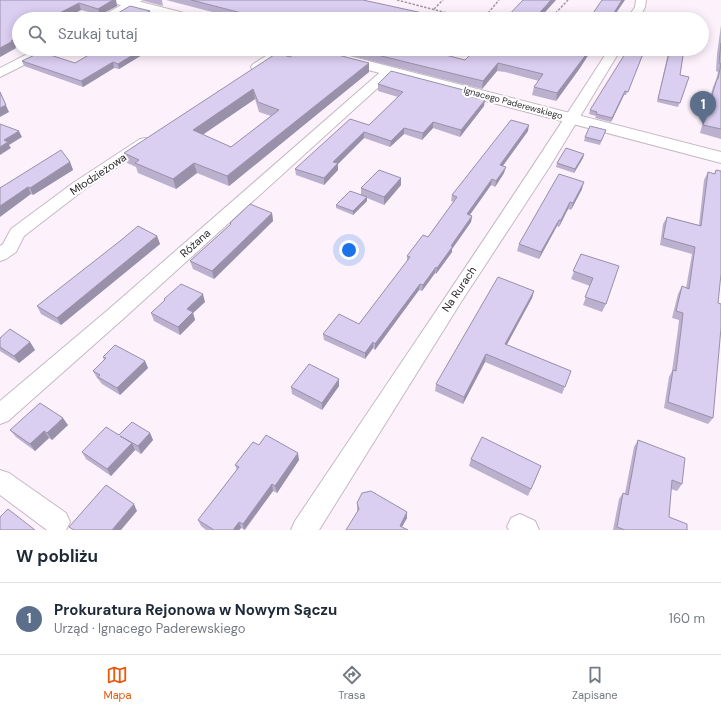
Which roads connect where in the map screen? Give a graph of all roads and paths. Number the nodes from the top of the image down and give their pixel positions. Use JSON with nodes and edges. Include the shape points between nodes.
{"nodes":[{"id":1,"x":118,"y":0,"type":"edge"},
{"id":2,"x":397,"y":0,"type":"edge"},
{"id":3,"x":443,"y":0,"type":"edge"},
{"id":4,"x":499,"y":0,"type":"edge"},
{"id":5,"x":568,"y":0,"type":"edge"},
{"id":6,"x":641,"y":0,"type":"edge"},
{"id":7,"x":135,"y":2,"type":"edge"},
{"id":8,"x":434,"y":9,"type":"junction"},
{"id":9,"x":116,"y":12,"type":"edge"},
{"id":10,"x":168,"y":12,"type":"edge"},
{"id":11,"x":445,"y":12,"type":"edge"},
{"id":12,"x":488,"y":12,"type":"edge"},
{"id":13,"x":557,"y":12,"type":"edge"},
{"id":14,"x":637,"y":12,"type":"edge"},
{"id":15,"x":33,"y":56,"type":"edge"},
{"id":16,"x":274,"y":56,"type":"edge"},
{"id":17,"x":332,"y":56,"type":"edge"},
{"id":18,"x":611,"y":56,"type":"edge"},
{"id":19,"x":389,"y":71,"type":"junction"},
{"id":20,"x":0,"y":73,"type":"edge"},
{"id":21,"x":244,"y":76,"type":"edge"},
{"id":22,"x":572,"y":119,"type":"junction"},
{"id":23,"x":158,"y":133,"type":"edge"},
{"id":24,"x":721,"y":158,"type":"edge"},
{"id":25,"x":0,"y":255,"type":"edge"},
{"id":26,"x":0,"y":414,"type":"edge"},
{"id":27,"x":0,"y":481,"type":"edge"},
{"id":28,"x":57,"y":522,"type":"dead end"},
{"id":29,"x":304,"y":530,"type":"edge"}],
"edges":[{"from":1,"to":7,"type":"street"},
{"from":2,"to":8,"type":"path"},
{"from":3,"to":8,"type":"path"},
{"from":4,"to":12,"type":"path"},
{"from":5,"to":13,"type":"path"},
{"from":6,"to":14,"type":"street"},
{"from":7,"to":9,"type":"street"},
{"from":7,"to":10,"type":"street"},
{"from":8,"to":11,"type":"path"},
{"from":15,"to":20,"type":"street"},
{"from":16,"to":21,"type":"street"},
{"from":17,"to":19,"type":"street","name":"Ignacego Paderewskiego"},
{"from":18,"to":22,"type":"street","name":"Na Rurach"},
{"from":19,"to":22,"type":"street","name":"Ignacego Paderewskiego"},
{"from":19,"to":26,"type":"street","name":"Różana"},
{"from":22,"to":24,"type":"street","name":"Ignacego Paderewskiego"},
{"from":22,"to":29,"type":"street","name":"Na Rurach"},
{"from":23,"to":25,"type":"street","name":"Młodzieżowa","via":[[17,233],[10,248]]},
{"from":27,"to":28,"type":"street"}]}
